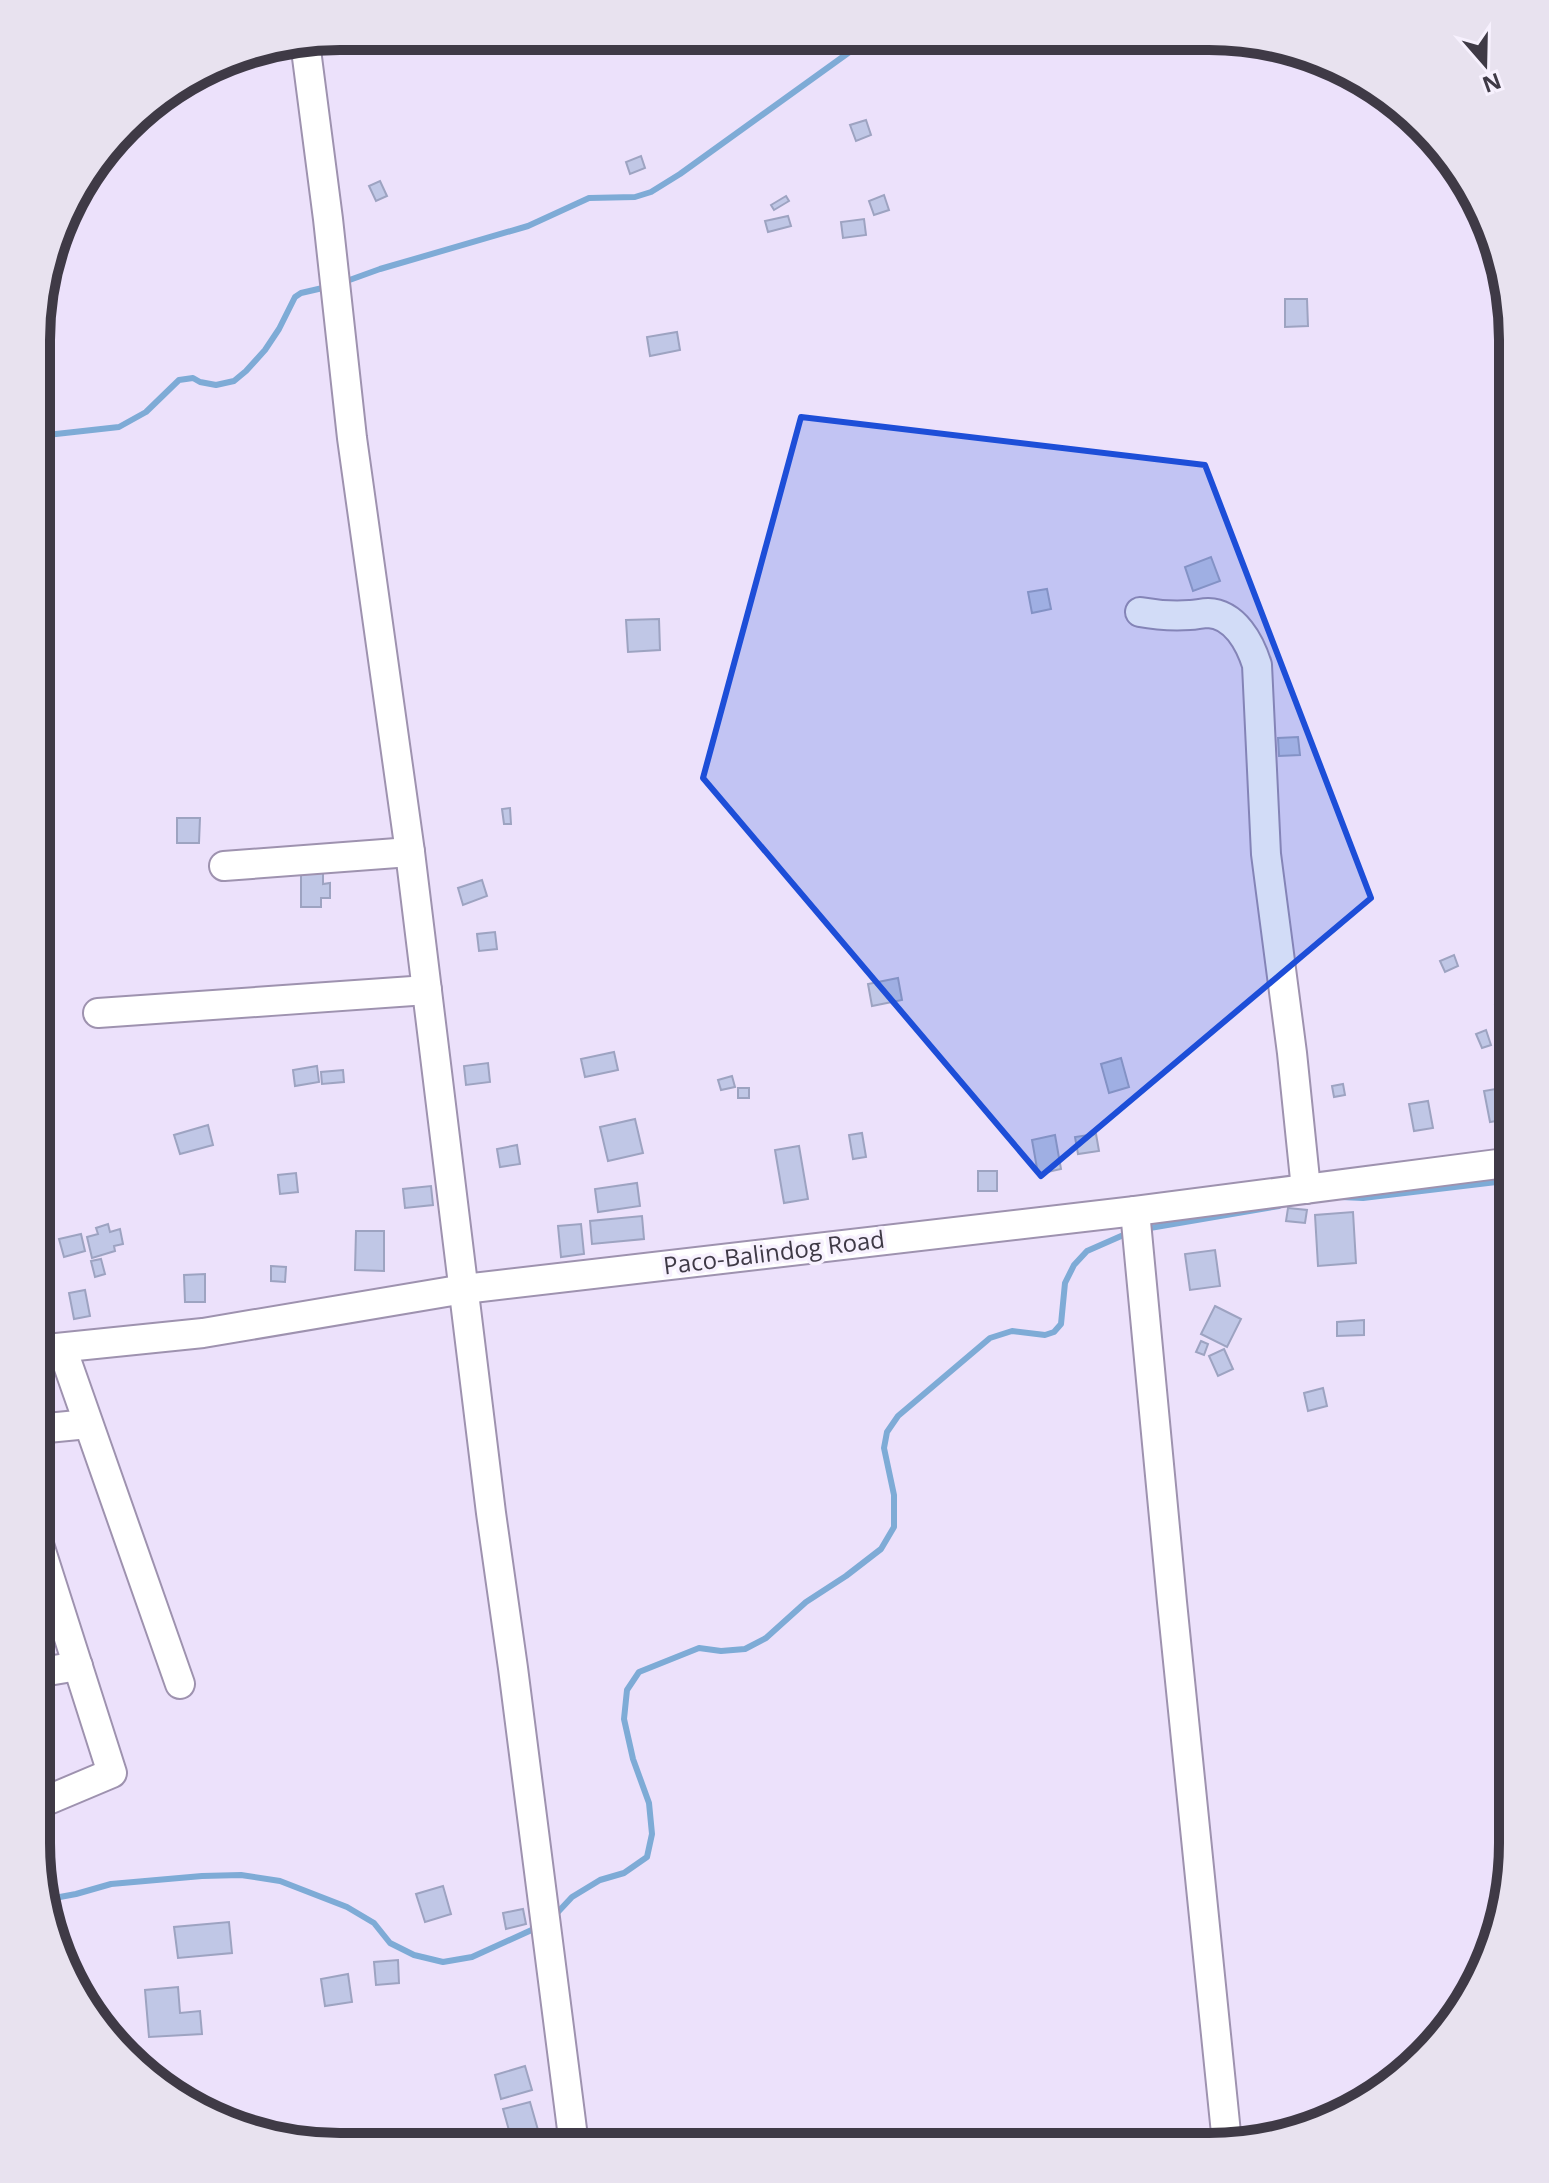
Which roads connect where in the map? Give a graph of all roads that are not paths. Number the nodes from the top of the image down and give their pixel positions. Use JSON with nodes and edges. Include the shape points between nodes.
{"nodes":[{"id":1,"x":306,"y":52,"type":"edge"},
{"id":2,"x":1140,"y":612,"type":"dead end"},
{"id":3,"x":410,"y":852,"type":"junction"},
{"id":4,"x":224,"y":866,"type":"dead end"},
{"id":5,"x":427,"y":990,"type":"junction"},
{"id":6,"x":98,"y":1013,"type":"dead end"},
{"id":7,"x":1499,"y":1164,"type":"edge"},
{"id":8,"x":1306,"y":1189,"type":"junction"},
{"id":9,"x":1135,"y":1211,"type":"junction"},
{"id":10,"x":464,"y":1289,"type":"junction"},
{"id":11,"x":50,"y":1349,"type":"edge"},
{"id":12,"x":50,"y":1351,"type":"edge"},
{"id":13,"x":88,"y":1424,"type":"junction"},
{"id":14,"x":50,"y":1428,"type":"edge"},
{"id":15,"x":50,"y":1579,"type":"edge"},
{"id":16,"x":78,"y":1666,"type":"junction"},
{"id":17,"x":50,"y":1671,"type":"edge"},
{"id":18,"x":180,"y":1684,"type":"dead end"},
{"id":19,"x":50,"y":1799,"type":"edge"},
{"id":20,"x":1226,"y":2132,"type":"edge"},
{"id":21,"x":572,"y":2133,"type":"edge"}],
"edges":[{"from":1,"to":3,"type":"street","via":[[352,438]]},
{"from":2,"to":8,"type":"street","via":[[1220,616],[1238,628],[1257,665],[1266,854]]},
{"from":3,"to":4,"type":"street"},
{"from":3,"to":5,"type":"street"},
{"from":5,"to":6,"type":"street"},
{"from":5,"to":10,"type":"street"},
{"from":7,"to":8,"type":"street","name":"Paco-Balindog Road"},
{"from":8,"to":9,"type":"street","name":"Paco-Balindog Road"},
{"from":9,"to":10,"type":"street","name":"Paco-Balindog Road"},
{"from":9,"to":20,"type":"street"},
{"from":10,"to":11,"type":"street","name":"Paco-Balindog Road","via":[[203,1333]]},
{"from":10,"to":21,"type":"street"},
{"from":12,"to":13,"type":"street"},
{"from":13,"to":14,"type":"street"},
{"from":13,"to":18,"type":"street"},
{"from":15,"to":16,"type":"street"},
{"from":16,"to":17,"type":"street"},
{"from":16,"to":19,"type":"street","via":[[112,1773]]}]}
